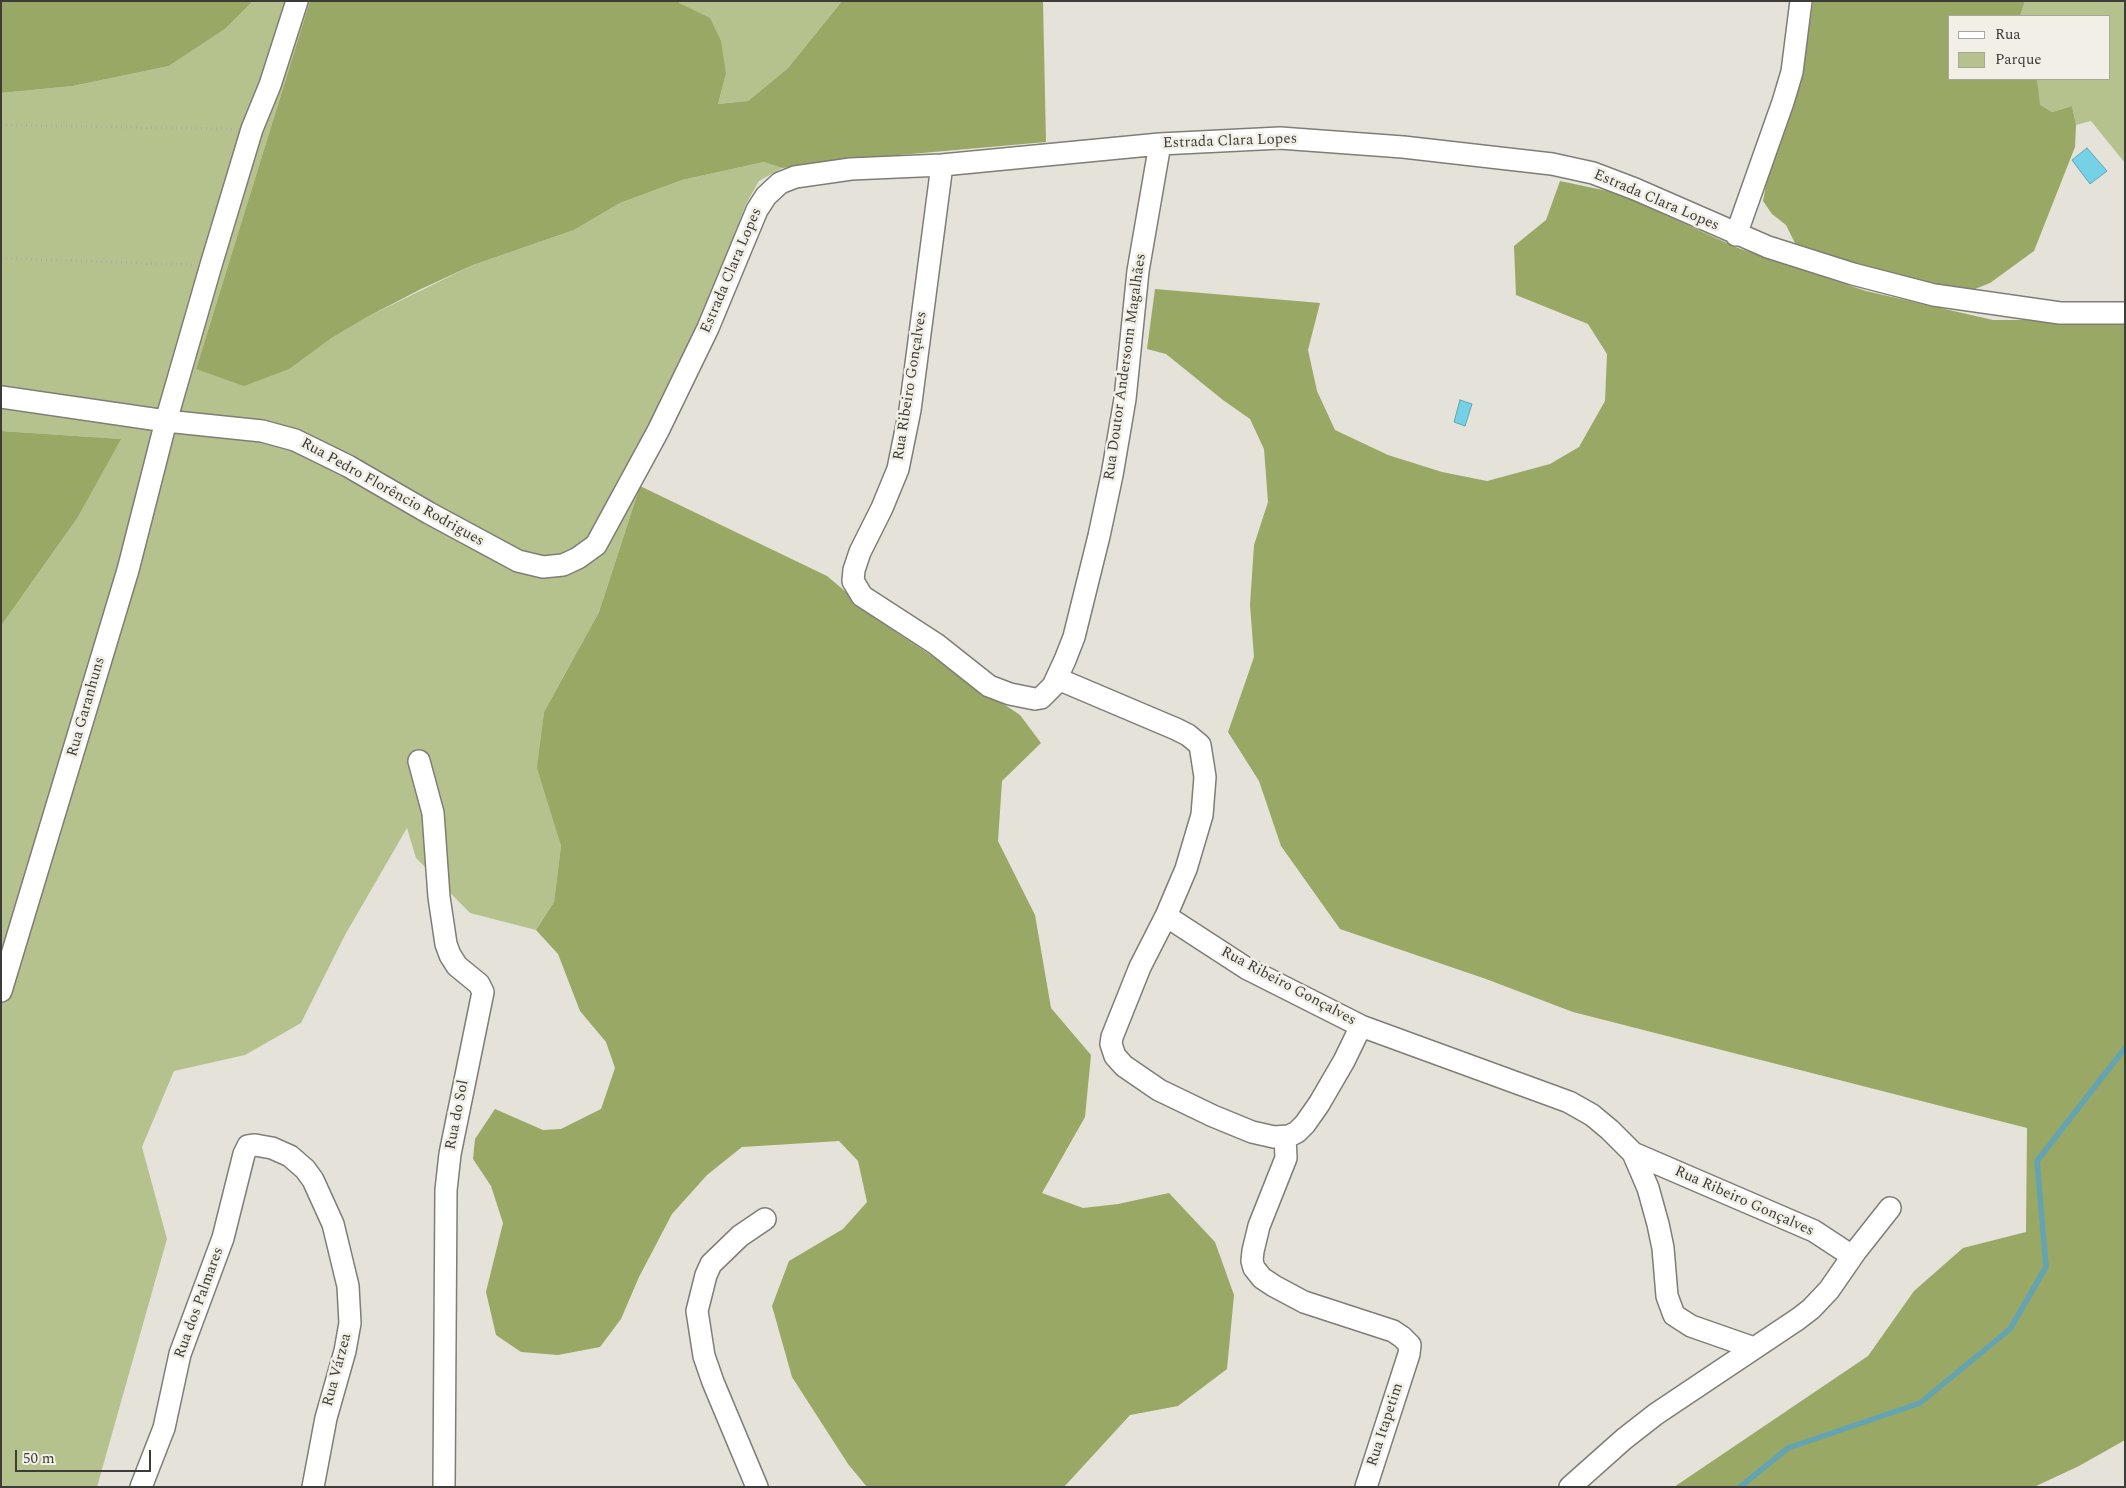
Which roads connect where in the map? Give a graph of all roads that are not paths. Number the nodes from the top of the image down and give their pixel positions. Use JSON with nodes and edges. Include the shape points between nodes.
{"nodes":[{"id":1,"x":297,"y":1,"type":"edge"},
{"id":2,"x":1801,"y":1,"type":"edge"},
{"id":3,"x":1160,"y":144,"type":"junction"},
{"id":4,"x":942,"y":165,"type":"junction"},
{"id":5,"x":1736,"y":235,"type":"junction"},
{"id":6,"x":2125,"y":313,"type":"edge"},
{"id":7,"x":1,"y":397,"type":"edge"},
{"id":8,"x":166,"y":421,"type":"junction"},
{"id":9,"x":596,"y":545,"type":"joint"},
{"id":10,"x":1058,"y":679,"type":"junction"},
{"id":11,"x":1041,"y":698,"type":"joint"},
{"id":12,"x":419,"y":761,"type":"dead end"},
{"id":13,"x":1166,"y":916,"type":"junction"},
{"id":14,"x":1,"y":991,"type":"edge"},
{"id":15,"x":1361,"y":1026,"type":"junction"},
{"id":16,"x":1284,"y":1137,"type":"junction"},
{"id":17,"x":247,"y":1148,"type":"joint"},
{"id":18,"x":1633,"y":1153,"type":"junction"},
{"id":19,"x":1890,"y":1208,"type":"dead end"},
{"id":20,"x":765,"y":1219,"type":"dead end"},
{"id":21,"x":1852,"y":1256,"type":"junction"},
{"id":22,"x":1754,"y":1348,"type":"junction"},
{"id":23,"x":142,"y":1487,"type":"edge"},
{"id":24,"x":313,"y":1487,"type":"edge"},
{"id":25,"x":444,"y":1487,"type":"edge"},
{"id":26,"x":757,"y":1487,"type":"edge"},
{"id":27,"x":1366,"y":1487,"type":"edge"},
{"id":28,"x":1570,"y":1487,"type":"edge"}],
"edges":[{"from":1,"to":8,"type":"street","name":"Rua Garanhuns","via":[[252,130]]},
{"from":2,"to":5,"type":"street","via":[[1792,72]]},
{"from":3,"to":4,"type":"street","name":"Estrada Clara Lopes"},
{"from":3,"to":5,"type":"street","name":"Estrada Clara Lopes","via":[[1280,138],[1403,147],[1552,164],[1593,173],[1635,189]]},
{"from":3,"to":10,"type":"street","name":"Rua Doutor Andersonn Magalhães","via":[[1138,271],[1125,399],[1112,475],[1074,637]]},
{"from":4,"to":9,"type":"street","name":"Estrada Clara Lopes","via":[[851,168],[788,178],[770,190],[757,210],[708,328],[658,431]]},
{"from":4,"to":11,"type":"street","name":"Rua Ribeiro Gonçalves","via":[[910,410],[898,469],[855,564],[853,581],[862,596],[936,644],[989,686],[1022,697]]},
{"from":5,"to":6,"type":"street","name":"Estrada Clara Lopes","via":[[1793,256],[1934,295],[2060,313]]},
{"from":7,"to":8,"type":"street","name":"Rua Pedro Florêncio Rodrigues"},
{"from":8,"to":9,"type":"street","name":"Rua Pedro Florêncio Rodrigues","via":[[262,431],[294,440],[525,564],[543,567],[563,565]]},
{"from":8,"to":14,"type":"street","name":"Rua Garanhuns","via":[[128,570]]},
{"from":10,"to":11,"type":"street","name":"Rua Doutor Andersonn Magalhães"},
{"from":10,"to":13,"type":"street","via":[[1176,729],[1200,746],[1205,777],[1202,815],[1186,869]]},
{"from":12,"to":25,"type":"street","name":"Rua do Sol","via":[[433,813],[446,944],[457,966],[484,992],[450,1154],[446,1190]]},
{"from":13,"to":15,"type":"street","name":"Rua Ribeiro Gonçalves","via":[[1246,968]]},
{"from":13,"to":16,"type":"street","via":[[1140,967],[1112,1037],[1115,1056],[1147,1082],[1212,1116],[1264,1136]]},
{"from":15,"to":16,"type":"street","via":[[1319,1104],[1299,1129]]},
{"from":15,"to":18,"type":"street","name":"Rua Ribeiro Gonçalves","via":[[1569,1102],[1592,1115]]},
{"from":16,"to":27,"type":"street","name":"Rua Itapetim","via":[[1286,1158],[1263,1212],[1253,1251],[1254,1268],[1262,1278],[1304,1302],[1381,1326],[1402,1336],[1410,1346]]},
{"from":17,"to":23,"type":"street","name":"Rua dos Palmares","via":[[223,1238],[180,1354],[164,1428]]},
{"from":17,"to":24,"type":"street","name":"Rua Várzea","via":[[255,1145],[272,1148],[297,1161],[314,1180],[333,1224],[348,1286],[350,1323],[326,1418]]},
{"from":18,"to":21,"type":"street","name":"Rua Ribeiro Gonçalves","via":[[1814,1231]]},
{"from":18,"to":22,"type":"street","name":"Rua Ribeiro Gonçalves","via":[[1648,1188],[1658,1224],[1671,1311],[1691,1326]]},
{"from":19,"to":21,"type":"street"},
{"from":20,"to":26,"type":"street","via":[[740,1236],[711,1264],[697,1311],[704,1356]]},
{"from":21,"to":22,"type":"street","via":[[1829,1290],[1811,1309]]},
{"from":22,"to":28,"type":"street","via":[[1656,1414]]}]}
